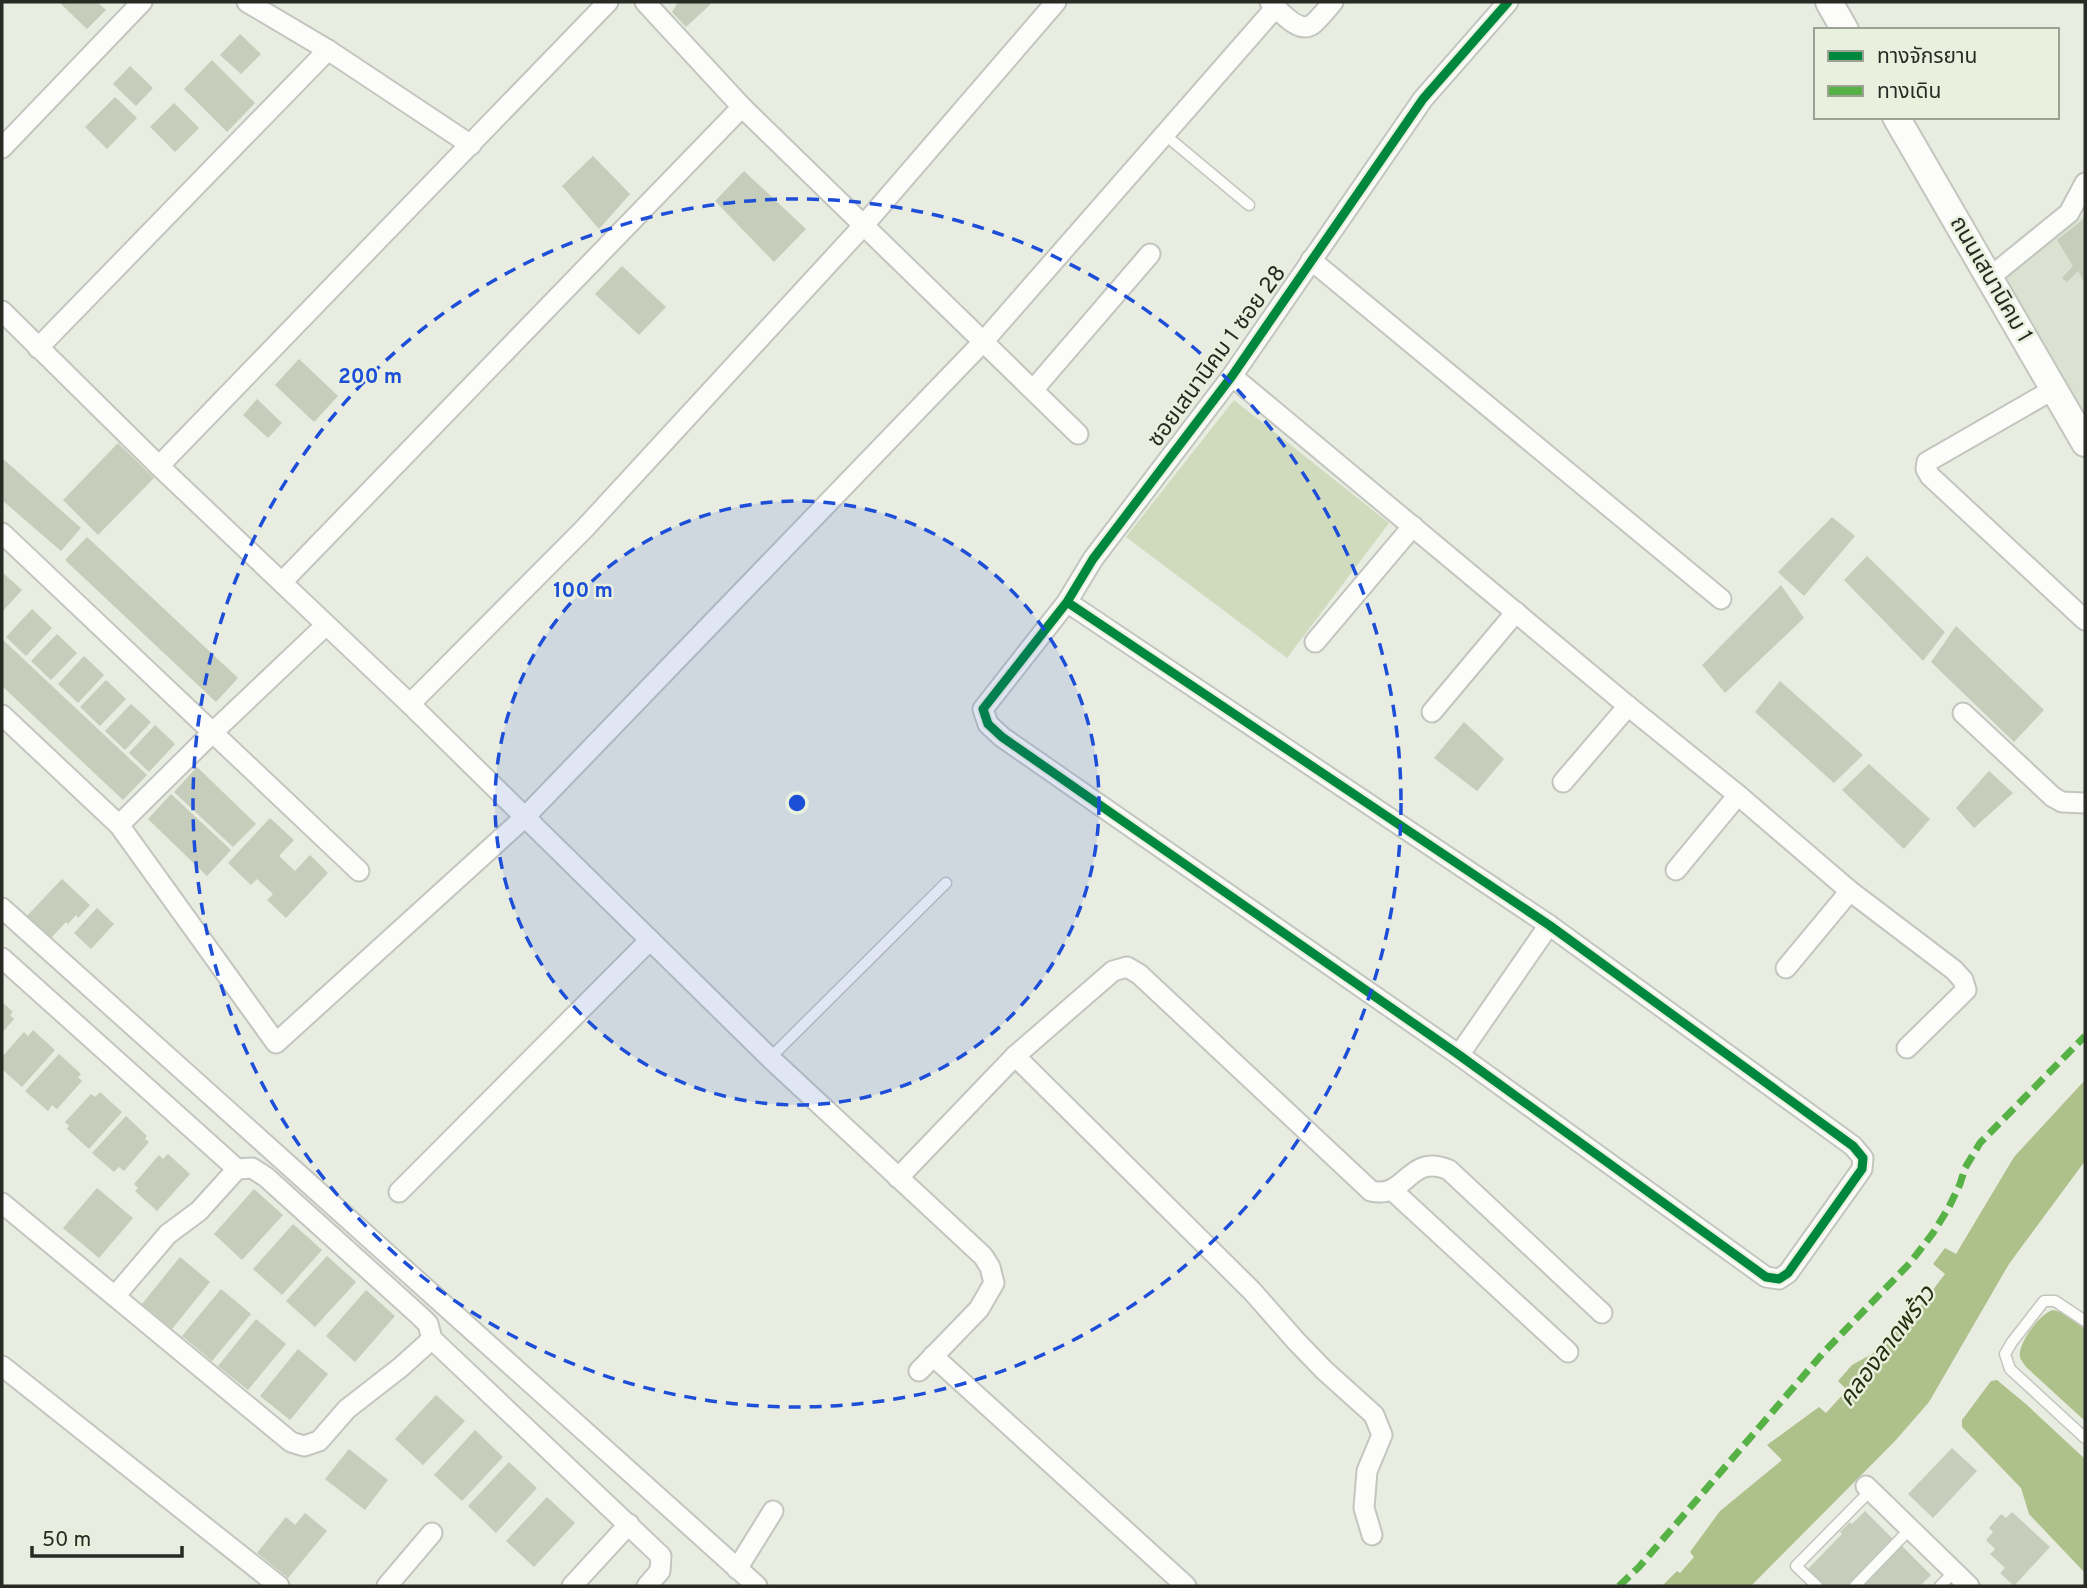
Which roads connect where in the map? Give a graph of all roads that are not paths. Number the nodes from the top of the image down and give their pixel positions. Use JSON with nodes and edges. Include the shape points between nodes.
{"nodes":[{"id":1,"x":142,"y":2,"type":"edge"},
{"id":2,"x":247,"y":2,"type":"edge"},
{"id":3,"x":608,"y":2,"type":"edge"},
{"id":4,"x":645,"y":2,"type":"edge"},
{"id":5,"x":1056,"y":2,"type":"edge"},
{"id":6,"x":1333,"y":2,"type":"edge"},
{"id":7,"x":1508,"y":2,"type":"edge"},
{"id":8,"x":1829,"y":2,"type":"edge"},
{"id":9,"x":1273,"y":4,"type":"edge"},
{"id":10,"x":1844,"y":28,"type":"edge"},
{"id":11,"x":328,"y":50,"type":"junction"},
{"id":12,"x":742,"y":107,"type":"junction"},
{"id":13,"x":1897,"y":119,"type":"edge"},
{"id":14,"x":1164,"y":134,"type":"junction"},
{"id":15,"x":471,"y":145,"type":"junction"},
{"id":16,"x":2,"y":148,"type":"edge"},
{"id":17,"x":2085,"y":183,"type":"edge"},
{"id":18,"x":1250,"y":205,"type":"dead end"},
{"id":19,"x":863,"y":226,"type":"junction"},
{"id":20,"x":1150,"y":254,"type":"dead end"},
{"id":21,"x":1311,"y":260,"type":"junction"},
{"id":22,"x":1989,"y":278,"type":"junction"},
{"id":23,"x":2,"y":311,"type":"edge"},
{"id":24,"x":983,"y":342,"type":"junction"},
{"id":25,"x":38,"y":348,"type":"junction"},
{"id":26,"x":1231,"y":376,"type":"junction"},
{"id":27,"x":1033,"y":390,"type":"junction"},
{"id":28,"x":2054,"y":390,"type":"junction"},
{"id":29,"x":1078,"y":434,"type":"dead end"},
{"id":30,"x":2085,"y":443,"type":"edge"},
{"id":31,"x":159,"y":466,"type":"junction"},
{"id":32,"x":1413,"y":526,"type":"junction"},
{"id":33,"x":2,"y":533,"type":"edge"},
{"id":34,"x":282,"y":582,"type":"junction"},
{"id":35,"x":1721,"y":599,"type":"dead end"},
{"id":36,"x":1067,"y":602,"type":"junction"},
{"id":37,"x":1516,"y":612,"type":"junction"},
{"id":38,"x":2085,"y":620,"type":"edge"},
{"id":39,"x":326,"y":625,"type":"junction"},
{"id":40,"x":1315,"y":642,"type":"dead end"},
{"id":41,"x":411,"y":704,"type":"junction"},
{"id":42,"x":1628,"y":706,"type":"junction"},
{"id":43,"x":1432,"y":712,"type":"dead end"},
{"id":44,"x":1963,"y":713,"type":"dead end"},
{"id":45,"x":2,"y":715,"type":"edge"},
{"id":46,"x":212,"y":733,"type":"junction"},
{"id":47,"x":1563,"y":782,"type":"dead end"},
{"id":48,"x":1738,"y":795,"type":"junction"},
{"id":49,"x":2085,"y":803,"type":"edge"},
{"id":50,"x":525,"y":817,"type":"junction"},
{"id":51,"x":119,"y":825,"type":"junction"},
{"id":52,"x":1676,"y":870,"type":"dead end"},
{"id":53,"x":359,"y":871,"type":"dead end"},
{"id":54,"x":946,"y":883,"type":"dead end"},
{"id":55,"x":1850,"y":891,"type":"junction"},
{"id":56,"x":2,"y":908,"type":"edge"},
{"id":57,"x":1549,"y":925,"type":"junction"},
{"id":58,"x":650,"y":940,"type":"junction"},
{"id":59,"x":2,"y":958,"type":"edge"},
{"id":60,"x":1786,"y":968,"type":"dead end"},
{"id":61,"x":1906,"y":1048,"type":"dead end"},
{"id":62,"x":1459,"y":1055,"type":"junction"},
{"id":63,"x":1015,"y":1056,"type":"junction"},
{"id":64,"x":770,"y":1058,"type":"junction"},
{"id":65,"x":237,"y":1169,"type":"junction"},
{"id":66,"x":898,"y":1178,"type":"junction"},
{"id":67,"x":1392,"y":1190,"type":"junction"},
{"id":68,"x":400,"y":1192,"type":"dead end"},
{"id":69,"x":2,"y":1203,"type":"edge"},
{"id":70,"x":115,"y":1296,"type":"junction"},
{"id":71,"x":1602,"y":1313,"type":"dead end"},
{"id":72,"x":2085,"y":1321,"type":"edge"},
{"id":73,"x":432,"y":1339,"type":"junction"},
{"id":74,"x":1568,"y":1352,"type":"dead end"},
{"id":75,"x":933,"y":1356,"type":"junction"},
{"id":76,"x":2,"y":1366,"type":"edge"},
{"id":77,"x":919,"y":1371,"type":"dead end"},
{"id":78,"x":2085,"y":1438,"type":"edge"},
{"id":79,"x":1868,"y":1488,"type":"joint"},
{"id":80,"x":773,"y":1511,"type":"dead end"},
{"id":81,"x":629,"y":1524,"type":"junction"},
{"id":82,"x":1910,"y":1529,"type":"junction"},
{"id":83,"x":432,"y":1533,"type":"dead end"},
{"id":84,"x":1372,"y":1535,"type":"dead end"},
{"id":85,"x":737,"y":1569,"type":"junction"},
{"id":86,"x":1947,"y":1579,"type":"edge"},
{"id":87,"x":279,"y":1586,"type":"edge"},
{"id":88,"x":387,"y":1586,"type":"edge"},
{"id":89,"x":572,"y":1586,"type":"edge"},
{"id":90,"x":647,"y":1586,"type":"edge"},
{"id":91,"x":757,"y":1586,"type":"edge"},
{"id":92,"x":1186,"y":1586,"type":"edge"},
{"id":93,"x":1816,"y":1586,"type":"edge"},
{"id":94,"x":1855,"y":1586,"type":"edge"},
{"id":95,"x":1969,"y":1586,"type":"edge"}],
"edges":[{"from":1,"to":16,"type":"street"},
{"from":2,"to":11,"type":"street"},
{"from":3,"to":15,"type":"street"},
{"from":4,"to":12,"type":"street"},
{"from":5,"to":19,"type":"street"},
{"from":6,"to":9,"type":"street","via":[[1312,25],[1304,27]]},
{"from":7,"to":21,"type":"street","name":"ซอยเสนานิคม 1 ซอย 28","via":[[1423,99]]},
{"from":8,"to":10,"type":"street"},
{"from":9,"to":14,"type":"street"},
{"from":11,"to":15,"type":"street"},
{"from":11,"to":25,"type":"street"},
{"from":12,"to":19,"type":"street"},
{"from":12,"to":34,"type":"street"},
{"from":13,"to":22,"type":"street","name":"ถนนเสนานิคม 1"},
{"from":14,"to":18,"type":"lane"},
{"from":14,"to":24,"type":"street"},
{"from":15,"to":31,"type":"street"},
{"from":17,"to":22,"type":"street","via":[[2069,213]]},
{"from":19,"to":24,"type":"street"},
{"from":19,"to":41,"type":"street","via":[[585,528]]},
{"from":20,"to":27,"type":"street"},
{"from":21,"to":26,"type":"street","name":"ซอยเสนานิคม 1 ซอย 28"},
{"from":21,"to":35,"type":"street"},
{"from":22,"to":28,"type":"street","name":"ถนนเสนานิคม 1"},
{"from":23,"to":25,"type":"street"},
{"from":24,"to":27,"type":"street"},
{"from":24,"to":50,"type":"street"},
{"from":25,"to":31,"type":"street"},
{"from":26,"to":32,"type":"street"},
{"from":26,"to":36,"type":"street","name":"ซอยเสนานิคม 1 ซอย 28","via":[[1093,559]]},
{"from":27,"to":29,"type":"street"},
{"from":28,"to":30,"type":"street","name":"ถนนเสนานิคม 1"},
{"from":28,"to":38,"type":"street","via":[[1927,461],[1926,469]]},
{"from":31,"to":34,"type":"street"},
{"from":32,"to":37,"type":"street"},
{"from":32,"to":40,"type":"street"},
{"from":33,"to":46,"type":"street"},
{"from":34,"to":39,"type":"street"},
{"from":36,"to":57,"type":"street"},
{"from":36,"to":62,"type":"street","name":"ซอยเสนานิคม 1 ซอย 28","via":[[984,709],[988,724]]},
{"from":37,"to":42,"type":"street"},
{"from":37,"to":43,"type":"street"},
{"from":39,"to":41,"type":"street"},
{"from":39,"to":46,"type":"street"},
{"from":41,"to":50,"type":"street"},
{"from":42,"to":47,"type":"street"},
{"from":42,"to":48,"type":"street"},
{"from":44,"to":49,"type":"street","via":[[2053,797]]},
{"from":45,"to":51,"type":"street"},
{"from":46,"to":51,"type":"street"},
{"from":46,"to":53,"type":"street"},
{"from":48,"to":52,"type":"street"},
{"from":48,"to":55,"type":"street"},
{"from":50,"to":51,"type":"street","via":[[276,1043]]},
{"from":50,"to":58,"type":"street"},
{"from":54,"to":64,"type":"lane"},
{"from":55,"to":60,"type":"street"},
{"from":55,"to":61,"type":"street","via":[[1963,980],[1966,990]]},
{"from":56,"to":85,"type":"street"},
{"from":57,"to":62,"type":"street"},
{"from":57,"to":62,"type":"street","via":[[1853,1146],[1863,1158],[1862,1169],[1788,1273],[1779,1279],[1766,1277]]},
{"from":58,"to":64,"type":"street"},
{"from":58,"to":68,"type":"street"},
{"from":59,"to":65,"type":"street"},
{"from":63,"to":66,"type":"street"},
{"from":63,"to":67,"type":"street","via":[[1113,971],[1127,967],[1371,1191]]},
{"from":63,"to":84,"type":"street","via":[[1374,1416],[1382,1435],[1367,1471],[1364,1508]]},
{"from":64,"to":66,"type":"street"},
{"from":65,"to":70,"type":"street","via":[[200,1211],[168,1234]]},
{"from":65,"to":73,"type":"street","via":[[252,1168],[266,1177],[421,1317]]},
{"from":66,"to":75,"type":"street","via":[[984,1256],[994,1283],[979,1309]]},
{"from":67,"to":71,"type":"street","via":[[1422,1167],[1436,1165],[1449,1171]]},
{"from":67,"to":74,"type":"street"},
{"from":69,"to":70,"type":"street"},
{"from":70,"to":73,"type":"street","via":[[291,1442],[303,1446],[319,1441],[347,1409]]},
{"from":72,"to":78,"type":"lane","via":[[2055,1301],[2045,1301],[2005,1354],[2010,1369]]},
{"from":73,"to":81,"type":"street"},
{"from":75,"to":77,"type":"street"},
{"from":75,"to":92,"type":"street"},
{"from":76,"to":87,"type":"street"},
{"from":79,"to":82,"type":"street"},
{"from":79,"to":93,"type":"lane","via":[[1796,1566]]},
{"from":80,"to":85,"type":"street"},
{"from":81,"to":89,"type":"street"},
{"from":81,"to":90,"type":"street","via":[[661,1556],[660,1571]]},
{"from":82,"to":86,"type":"street"},
{"from":82,"to":94,"type":"lane"},
{"from":83,"to":88,"type":"street"},
{"from":85,"to":91,"type":"street"},
{"from":86,"to":95,"type":"street"}]}
